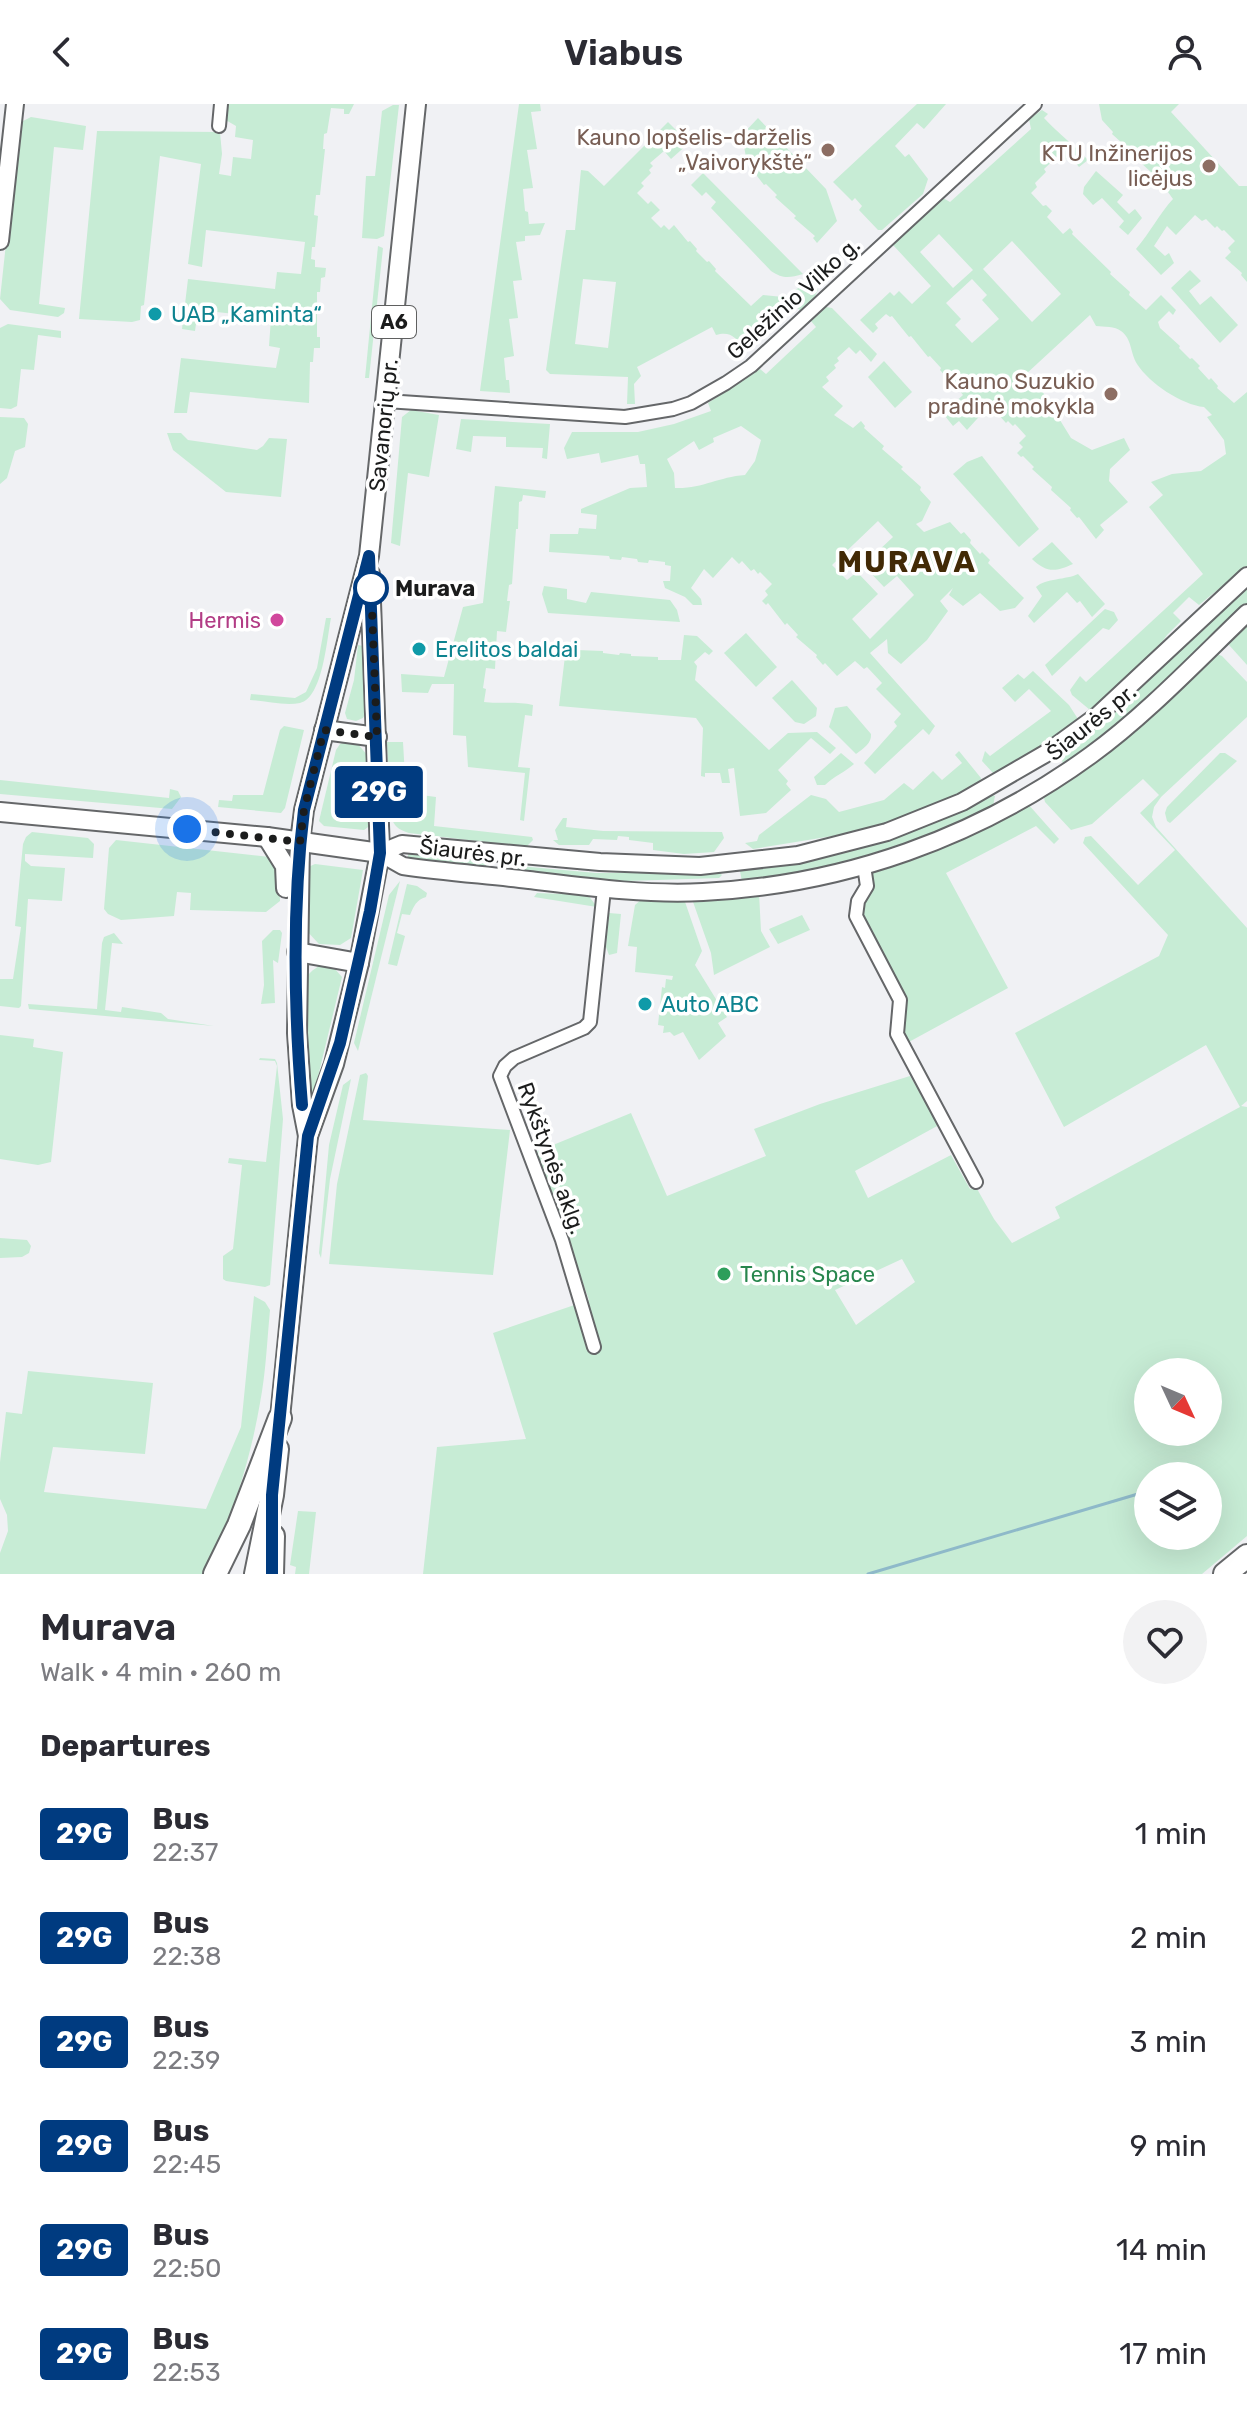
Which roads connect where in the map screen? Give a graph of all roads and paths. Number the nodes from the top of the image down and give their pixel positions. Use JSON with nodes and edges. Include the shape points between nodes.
{"nodes":[{"id":1,"x":15,"y":104,"type":"edge"},
{"id":2,"x":221,"y":104,"type":"edge"},
{"id":3,"x":416,"y":104,"type":"edge"},
{"id":4,"x":1035,"y":104,"type":"edge"},
{"id":5,"x":219,"y":126,"type":"dead end"},
{"id":6,"x":0,"y":241,"type":"edge"},
{"id":7,"x":386,"y":401,"type":"junction"},
{"id":8,"x":369,"y":556,"type":"junction"},
{"id":9,"x":1247,"y":576,"type":"edge"},
{"id":10,"x":1247,"y":613,"type":"edge"},
{"id":11,"x":324,"y":730,"type":"junction"},
{"id":12,"x":377,"y":737,"type":"junction"},
{"id":13,"x":1045,"y":754,"type":"junction"},
{"id":14,"x":1059,"y":777,"type":"junction"},
{"id":15,"x":994,"y":785,"type":"junction"},
{"id":16,"x":1007,"y":808,"type":"junction"},
{"id":17,"x":0,"y":812,"type":"edge"},
{"id":18,"x":267,"y":837,"type":"junction"},
{"id":19,"x":300,"y":842,"type":"junction"},
{"id":20,"x":380,"y":853,"type":"junction"},
{"id":21,"x":516,"y":853,"type":"junction"},
{"id":22,"x":733,"y":864,"type":"junction"},
{"id":23,"x":864,"y":866,"type":"junction"},
{"id":24,"x":498,"y":877,"type":"junction"},
{"id":25,"x":604,"y":889,"type":"junction"},
{"id":26,"x":718,"y":891,"type":"junction"},
{"id":27,"x":297,"y":952,"type":"junction"},
{"id":28,"x":359,"y":963,"type":"junction"},
{"id":29,"x":296,"y":973,"type":"junction"},
{"id":30,"x":308,"y":1136,"type":"junction"},
{"id":31,"x":976,"y":1182,"type":"dead end"},
{"id":32,"x":594,"y":1347,"type":"dead end"},
{"id":33,"x":280,"y":1418,"type":"junction"},
{"id":34,"x":1247,"y":1556,"type":"edge"},
{"id":35,"x":269,"y":1572,"type":"edge"},
{"id":36,"x":215,"y":1574,"type":"edge"},
{"id":37,"x":1225,"y":1574,"type":"edge"}],
"edges":[{"from":1,"to":6,"type":"main road"},
{"from":2,"to":5,"type":"street"},
{"from":3,"to":7,"type":"main road","name":"Savanorių pr.","number":"A6"},
{"from":4,"to":7,"type":"street","name":"Geležinio Vilko g.","via":[[751,366],[691,403],[625,417]]},
{"from":7,"to":8,"type":"main road","name":"Savanorių pr.","number":"A6"},
{"from":8,"to":11,"type":"main road","name":"Savanorių pr.","number":"A6"},
{"from":8,"to":12,"type":"main road","name":"Savanorių pr.","number":"A6"},
{"from":9,"to":13,"type":"main road","name":"Šiaurės pr.","via":[[1097,716]]},
{"from":10,"to":14,"type":"main road","name":"Šiaurės pr.","via":[[1094,753]]},
{"from":11,"to":12,"type":"main road"},
{"from":11,"to":19,"type":"main road","name":"Savanorių pr.","number":"A6"},
{"from":12,"to":20,"type":"main road","name":"Savanorių pr.","number":"A6"},
{"from":13,"to":14,"type":"main road"},
{"from":13,"to":15,"type":"main road","name":"Šiaurės pr."},
{"from":14,"to":16,"type":"main road","name":"Šiaurės pr."},
{"from":15,"to":16,"type":"main road"},
{"from":15,"to":22,"type":"main road","name":"Šiaurės pr.","via":[[887,832],[798,855]]},
{"from":16,"to":23,"type":"main road","name":"Šiaurės pr.","via":[[940,841]]},
{"from":17,"to":18,"type":"main road"},
{"from":18,"to":19,"type":"main road"},
{"from":18,"to":29,"type":"main road","via":[[285,866],[287,944]]},
{"from":19,"to":20,"type":"main road"},
{"from":19,"to":27,"type":"main road","name":"Savanorių pr.","number":"A6"},
{"from":20,"to":21,"type":"main road","name":"Šiaurės pr.","via":[[402,844]]},
{"from":20,"to":24,"type":"main road","name":"Šiaurės pr.","via":[[403,866]]},
{"from":20,"to":28,"type":"main road","name":"Savanorių pr.","number":"A6"},
{"from":21,"to":22,"type":"main road","name":"Šiaurės pr.","via":[[628,864]]},
{"from":21,"to":24,"type":"main road","via":[[501,865]]},
{"from":22,"to":26,"type":"main road"},
{"from":23,"to":26,"type":"main road","name":"Šiaurės pr.","via":[[795,883]]},
{"from":23,"to":31,"type":"street","via":[[867,886],[854,909],[900,1000],[897,1034]]},
{"from":24,"to":25,"type":"main road","name":"Šiaurės pr."},
{"from":25,"to":26,"type":"main road","name":"Šiaurės pr."},
{"from":25,"to":32,"type":"street","name":"Rykštynės aklg.","via":[[590,1022],[514,1058],[500,1076],[562,1240]]},
{"from":27,"to":28,"type":"main road"},
{"from":27,"to":29,"type":"main road","name":"Savanorių pr.","number":"A6"},
{"from":28,"to":30,"type":"main road","name":"Savanorių pr.","number":"A6","via":[[334,1064]]},
{"from":29,"to":30,"type":"main road","name":"Savanorių pr.","number":"A6"},
{"from":30,"to":33,"type":"main road","name":"Savanorių pr.","number":"A6"},
{"from":33,"to":35,"type":"highway","name":"Savanorių pr.","number":"A6"},
{"from":33,"to":36,"type":"highway"},
{"from":34,"to":37,"type":"highway"}]}
